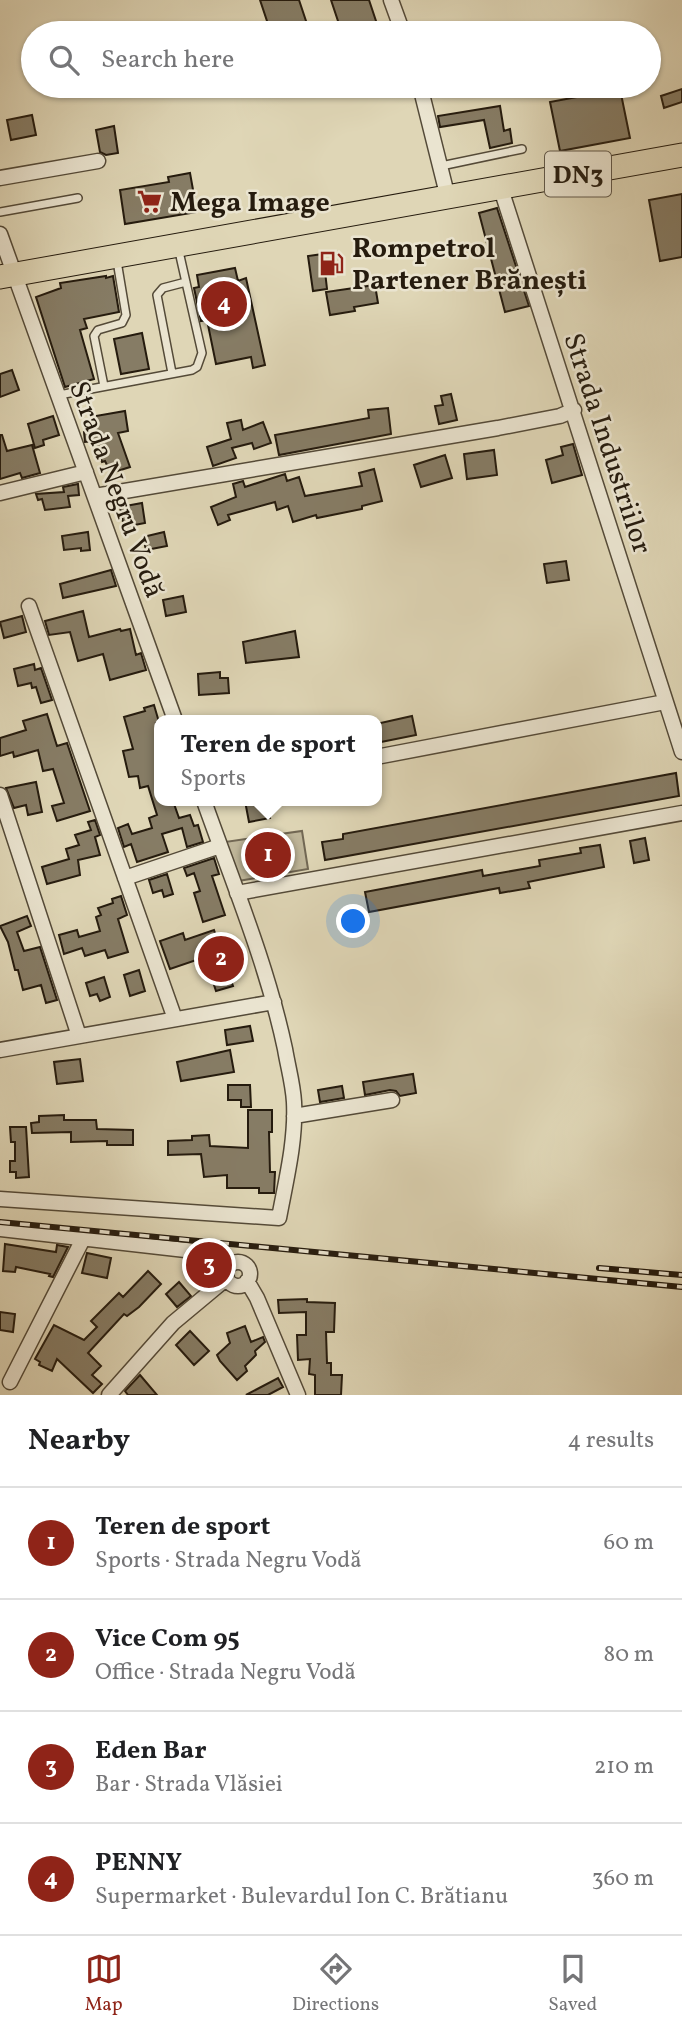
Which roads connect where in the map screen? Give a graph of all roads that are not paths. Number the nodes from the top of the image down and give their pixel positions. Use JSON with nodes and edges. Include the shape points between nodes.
{"nodes":[{"id":1,"x":391,"y":0,"type":"edge"},
{"id":2,"x":399,"y":21,"type":"edge"},
{"id":3,"x":423,"y":98,"type":"edge"},
{"id":4,"x":522,"y":149,"type":"dead end"},
{"id":5,"x":682,"y":155,"type":"edge"},
{"id":6,"x":97,"y":161,"type":"dead end"},
{"id":7,"x":441,"y":166,"type":"junction"},
{"id":8,"x":0,"y":178,"type":"edge"},
{"id":9,"x":501,"y":189,"type":"junction"},
{"id":10,"x":78,"y":198,"type":"dead end"},
{"id":11,"x":448,"y":198,"type":"junction"},
{"id":12,"x":0,"y":212,"type":"edge"},
{"id":13,"x":0,"y":234,"type":"edge"},
{"id":14,"x":178,"y":246,"type":"junction"},
{"id":15,"x":116,"y":257,"type":"junction"},
{"id":16,"x":7,"y":276,"type":"edge"},
{"id":17,"x":186,"y":282,"type":"junction"},
{"id":18,"x":172,"y":373,"type":"junction"},
{"id":19,"x":104,"y":386,"type":"junction"},
{"id":20,"x":58,"y":395,"type":"junction"},
{"id":21,"x":574,"y":410,"type":"junction"},
{"id":22,"x":86,"y":472,"type":"junction"},
{"id":23,"x":0,"y":493,"type":"edge"},
{"id":24,"x":95,"y":496,"type":"junction"},
{"id":25,"x":29,"y":606,"type":"dead end"},
{"id":26,"x":665,"y":702,"type":"junction"},
{"id":27,"x":173,"y":715,"type":"edge"},
{"id":28,"x":682,"y":752,"type":"edge"},
{"id":29,"x":382,"y":756,"type":"edge"},
{"id":30,"x":0,"y":795,"type":"edge"},
{"id":31,"x":206,"y":806,"type":"edge"},
{"id":32,"x":682,"y":813,"type":"edge"},
{"id":33,"x":220,"y":846,"type":"junction"},
{"id":34,"x":125,"y":878,"type":"junction"},
{"id":35,"x":237,"y":893,"type":"junction"},
{"id":36,"x":274,"y":1002,"type":"junction"},
{"id":37,"x":175,"y":1019,"type":"junction"},
{"id":38,"x":79,"y":1036,"type":"junction"},
{"id":39,"x":0,"y":1050,"type":"edge"},
{"id":40,"x":392,"y":1100,"type":"dead end"},
{"id":41,"x":294,"y":1116,"type":"junction"},
{"id":42,"x":0,"y":1199,"type":"edge"},
{"id":43,"x":0,"y":1229,"type":"edge"},
{"id":44,"x":83,"y":1240,"type":"junction"},
{"id":45,"x":229,"y":1271,"type":"junction"},
{"id":46,"x":10,"y":1382,"type":"dead end"},
{"id":47,"x":109,"y":1395,"type":"edge"},
{"id":48,"x":298,"y":1395,"type":"edge"}],
"edges":[{"from":1,"to":2,"type":"street"},
{"from":3,"to":7,"type":"street"},
{"from":4,"to":7,"type":"lane"},
{"from":5,"to":9,"type":"main road","number":"DN3"},
{"from":6,"to":8,"type":"street"},
{"from":7,"to":11,"type":"street"},
{"from":9,"to":11,"type":"main road","number":"DN3"},
{"from":9,"to":21,"type":"street","name":"Strada Industriilor"},
{"from":10,"to":12,"type":"lane"},
{"from":11,"to":14,"type":"main road","number":"DN3"},
{"from":13,"to":16,"type":"street","name":"Strada Negru Vodă"},
{"from":14,"to":15,"type":"main road","number":"DN3"},
{"from":14,"to":17,"type":"lane"},
{"from":15,"to":16,"type":"main road","number":"DN3"},
{"from":15,"to":19,"type":"lane","via":[[127,310],[122,323],[95,332]]},
{"from":16,"to":20,"type":"street","name":"Strada Negru Vodă"},
{"from":17,"to":18,"type":"lane","via":[[163,288],[157,295]]},
{"from":17,"to":18,"type":"lane","via":[[201,359],[192,370]]},
{"from":18,"to":19,"type":"lane"},
{"from":19,"to":20,"type":"lane"},
{"from":20,"to":22,"type":"street","name":"Strada Negru Vodă"},
{"from":21,"to":24,"type":"street","via":[[498,428]]},
{"from":21,"to":26,"type":"street","name":"Strada Industriilor"},
{"from":22,"to":23,"type":"street"},
{"from":22,"to":24,"type":"street","name":"Strada Negru Vodă"},
{"from":24,"to":27,"type":"street","name":"Strada Negru Vodă"},
{"from":25,"to":34,"type":"street"},
{"from":26,"to":28,"type":"street","name":"Strada Industriilor"},
{"from":26,"to":29,"type":"street"},
{"from":30,"to":38,"type":"street"},
{"from":31,"to":33,"type":"street"},
{"from":32,"to":35,"type":"street"},
{"from":33,"to":34,"type":"street"},
{"from":33,"to":35,"type":"street"},
{"from":34,"to":37,"type":"street"},
{"from":35,"to":36,"type":"street"},
{"from":36,"to":37,"type":"street"},
{"from":36,"to":41,"type":"street"},
{"from":37,"to":38,"type":"street"},
{"from":38,"to":39,"type":"street"},
{"from":40,"to":41,"type":"street"},
{"from":41,"to":42,"type":"street","via":[[279,1218]]},
{"from":43,"to":44,"type":"street"},
{"from":44,"to":45,"type":"street","via":[[202,1252]]},
{"from":44,"to":46,"type":"street"},
{"from":45,"to":47,"type":"street","via":[[173,1323]]},
{"from":45,"to":48,"type":"street","via":[[236,1285],[247,1281],[257,1298]]}]}
